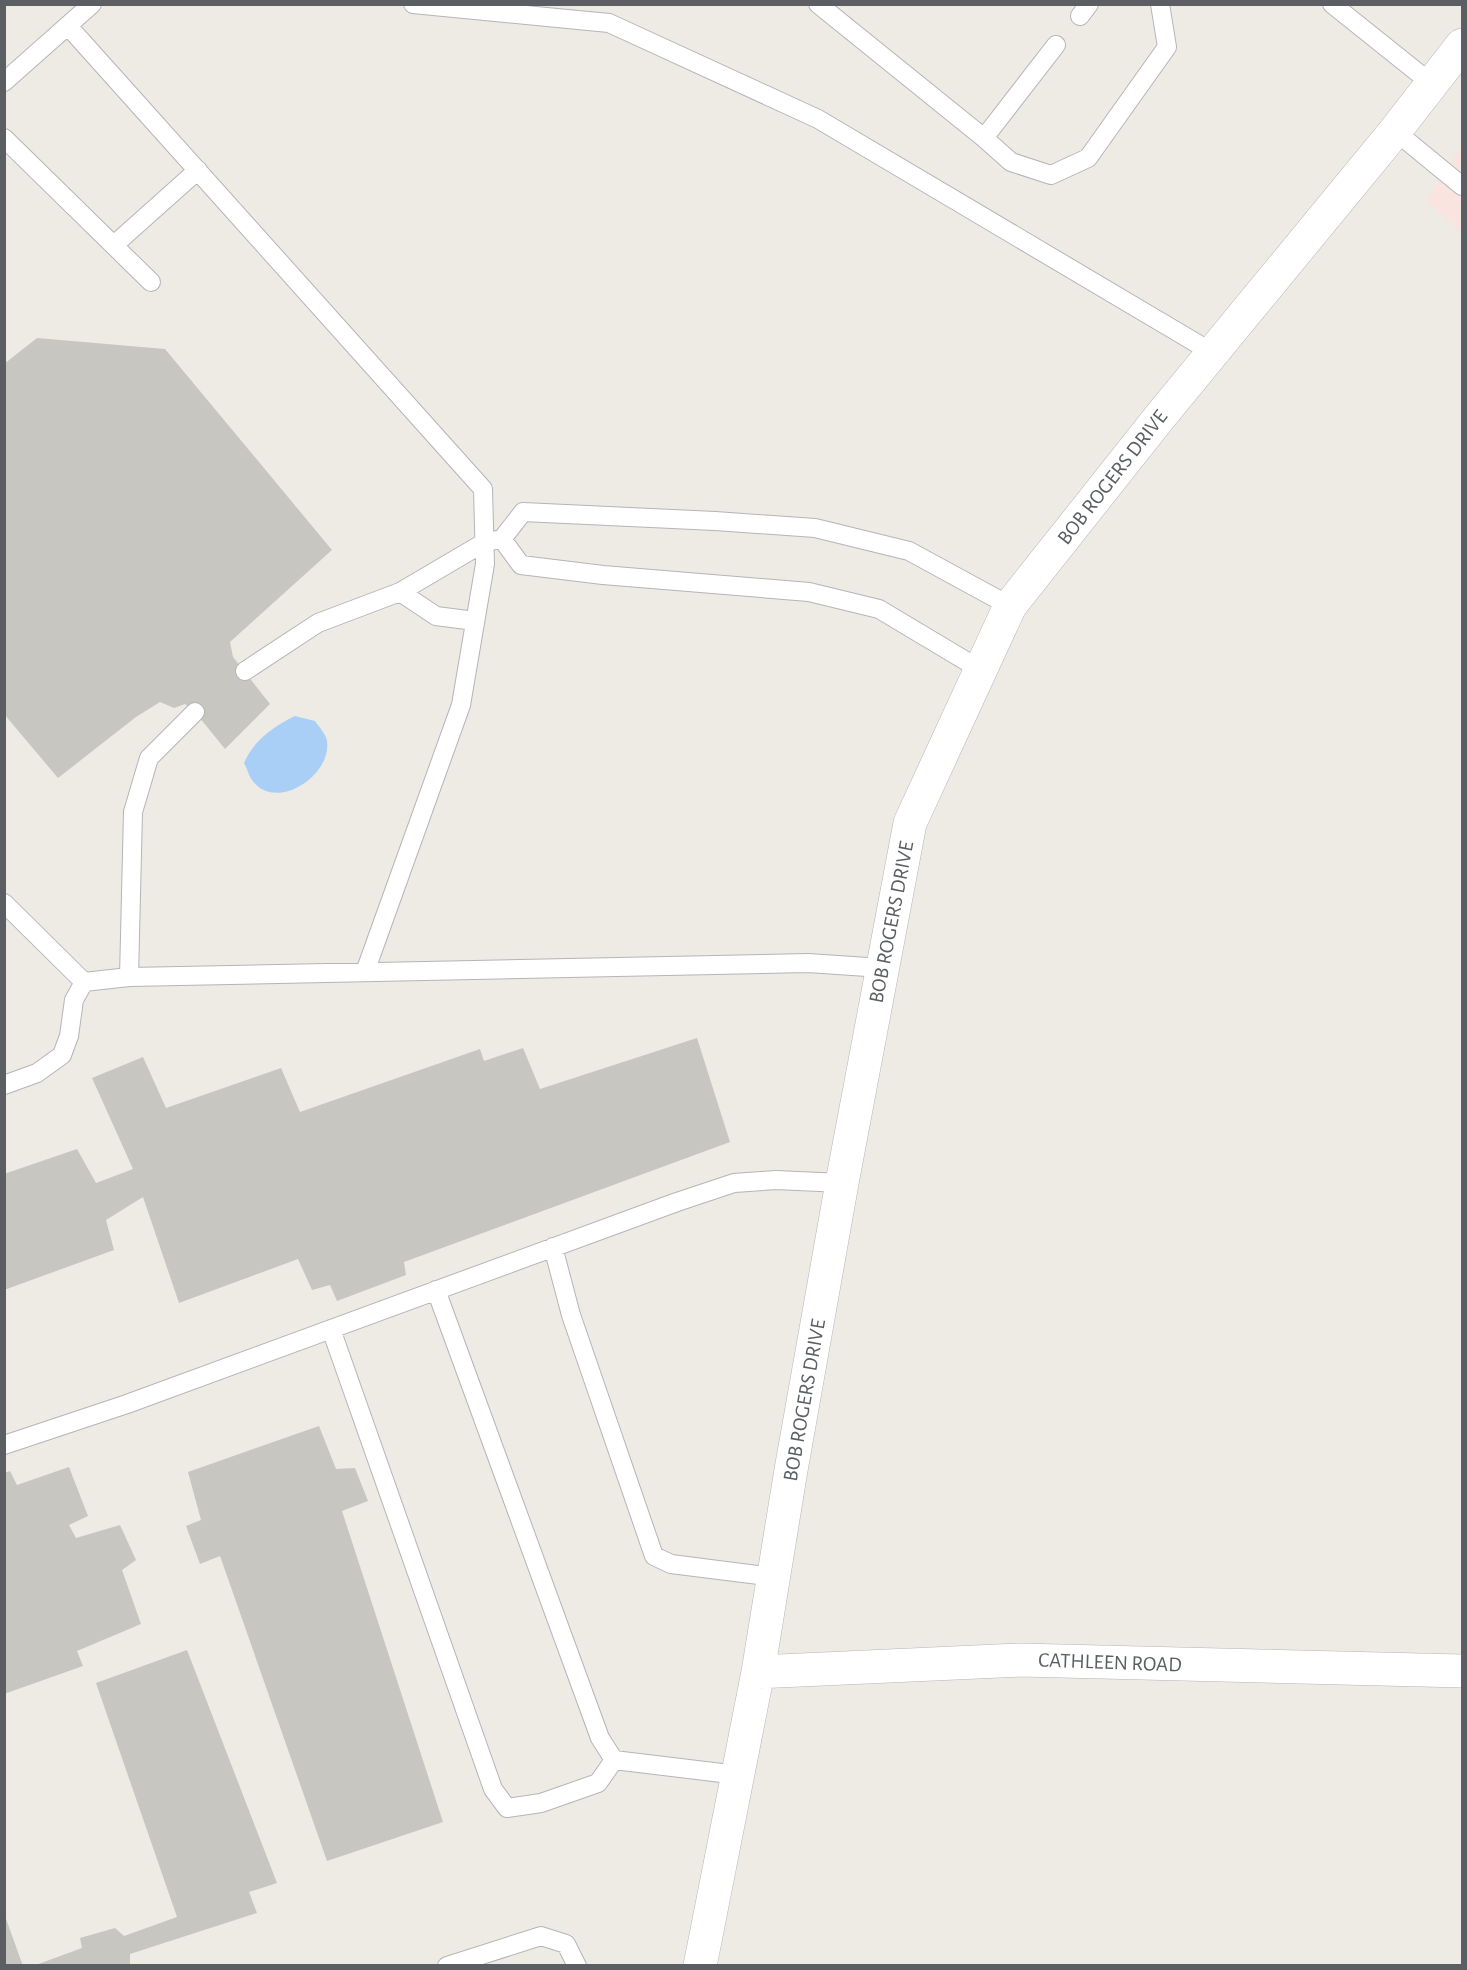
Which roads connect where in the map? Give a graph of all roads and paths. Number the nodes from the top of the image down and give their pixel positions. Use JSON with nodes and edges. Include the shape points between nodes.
{"nodes":[{"id":1,"x":92,"y":4,"type":"edge"},
{"id":2,"x":413,"y":4,"type":"edge"},
{"id":3,"x":818,"y":4,"type":"edge"},
{"id":4,"x":1160,"y":4,"type":"edge"},
{"id":5,"x":1332,"y":4,"type":"edge"},
{"id":6,"x":68,"y":26,"type":"junction"},
{"id":7,"x":1056,"y":45,"type":"dead end"},
{"id":8,"x":1462,"y":45,"type":"edge"},
{"id":9,"x":4,"y":82,"type":"edge"},
{"id":10,"x":1432,"y":84,"type":"junction"},
{"id":11,"x":1395,"y":131,"type":"junction"},
{"id":12,"x":4,"y":138,"type":"edge"},
{"id":13,"x":984,"y":138,"type":"junction"},
{"id":14,"x":198,"y":170,"type":"junction"},
{"id":15,"x":1462,"y":186,"type":"edge"},
{"id":16,"x":114,"y":244,"type":"junction"},
{"id":17,"x":152,"y":282,"type":"dead end"},
{"id":18,"x":1213,"y":353,"type":"junction"},
{"id":19,"x":494,"y":541,"type":"junction"},
{"id":20,"x":400,"y":592,"type":"junction"},
{"id":21,"x":1010,"y":606,"type":"junction"},
{"id":22,"x":475,"y":621,"type":"junction"},
{"id":23,"x":981,"y":670,"type":"junction"},
{"id":24,"x":245,"y":671,"type":"dead end"},
{"id":25,"x":195,"y":712,"type":"dead end"},
{"id":26,"x":4,"y":903,"type":"edge"},
{"id":27,"x":882,"y":968,"type":"junction"},
{"id":28,"x":365,"y":972,"type":"junction"},
{"id":29,"x":129,"y":977,"type":"junction"},
{"id":30,"x":84,"y":981,"type":"junction"},
{"id":31,"x":4,"y":1085,"type":"edge"},
{"id":32,"x":842,"y":1183,"type":"junction"},
{"id":33,"x":553,"y":1247,"type":"junction"},
{"id":34,"x":436,"y":1290,"type":"junction"},
{"id":35,"x":331,"y":1329,"type":"junction"},
{"id":36,"x":4,"y":1445,"type":"edge"},
{"id":37,"x":774,"y":1577,"type":"junction"},
{"id":38,"x":1462,"y":1671,"type":"edge"},
{"id":39,"x":758,"y":1672,"type":"junction"},
{"id":40,"x":614,"y":1760,"type":"junction"},
{"id":41,"x":738,"y":1775,"type":"junction"},
{"id":42,"x":447,"y":1965,"type":"edge"},
{"id":43,"x":577,"y":1965,"type":"edge"},
{"id":44,"x":700,"y":1965,"type":"edge"}],
"edges":[{"from":1,"to":6,"type":"lane"},
{"from":2,"to":18,"type":"lane","via":[[609,23],[818,119]]},
{"from":3,"to":13,"type":"lane"},
{"from":4,"to":13,"type":"lane","via":[[1167,47],[1088,158],[1051,175],[1011,162]]},
{"from":5,"to":10,"type":"lane"},
{"from":6,"to":9,"type":"lane"},
{"from":6,"to":14,"type":"lane"},
{"from":7,"to":13,"type":"lane"},
{"from":8,"to":10,"type":"street","name":"BOB ROGERS DRIVE"},
{"from":10,"to":11,"type":"street","name":"BOB ROGERS DRIVE"},
{"from":11,"to":15,"type":"lane"},
{"from":11,"to":18,"type":"street","name":"BOB ROGERS DRIVE"},
{"from":12,"to":16,"type":"lane"},
{"from":14,"to":16,"type":"lane"},
{"from":14,"to":19,"type":"lane","via":[[483,489]]},
{"from":16,"to":17,"type":"lane"},
{"from":18,"to":21,"type":"street","name":"BOB ROGERS DRIVE"},
{"from":19,"to":20,"type":"lane"},
{"from":19,"to":21,"type":"lane","via":[[523,512],[814,528],[909,551]]},
{"from":19,"to":22,"type":"lane","via":[[485,564]]},
{"from":19,"to":23,"type":"lane","via":[[521,565],[797,590],[879,609]]},
{"from":20,"to":22,"type":"lane","via":[[436,616]]},
{"from":20,"to":24,"type":"lane","via":[[318,623]]},
{"from":21,"to":23,"type":"street","name":"BOB ROGERS DRIVE"},
{"from":22,"to":28,"type":"lane","via":[[461,705]]},
{"from":23,"to":27,"type":"street","name":"BOB ROGERS DRIVE","via":[[910,823]]},
{"from":25,"to":29,"type":"lane","via":[[149,758],[133,812]]},
{"from":26,"to":30,"type":"lane"},
{"from":27,"to":28,"type":"lane","via":[[808,963]]},
{"from":27,"to":32,"type":"street","name":"BOB ROGERS DRIVE"},
{"from":28,"to":29,"type":"lane"},
{"from":29,"to":30,"type":"lane"},
{"from":30,"to":31,"type":"lane","via":[[74,1000],[62,1055],[37,1073]]},
{"from":32,"to":33,"type":"lane","via":[[734,1183]]},
{"from":32,"to":37,"type":"street","name":"BOB ROGERS DRIVE"},
{"from":33,"to":34,"type":"lane"},
{"from":33,"to":37,"type":"lane","via":[[571,1315],[654,1556],[671,1564]]},
{"from":34,"to":35,"type":"lane"},
{"from":34,"to":40,"type":"lane","via":[[600,1738]]},
{"from":35,"to":36,"type":"lane"},
{"from":35,"to":40,"type":"lane","via":[[494,1789],[507,1809],[541,1803],[598,1783]]},
{"from":37,"to":39,"type":"street","name":"BOB ROGERS DRIVE"},
{"from":38,"to":39,"type":"street","name":"CATHLEEN ROAD","via":[[1021,1659]]},
{"from":39,"to":41,"type":"street","name":"BOB ROGERS DRIVE"},
{"from":40,"to":41,"type":"lane"},
{"from":41,"to":44,"type":"street","name":"BOB ROGERS DRIVE"},
{"from":42,"to":43,"type":"lane","via":[[541,1936],[566,1944]]}]}
